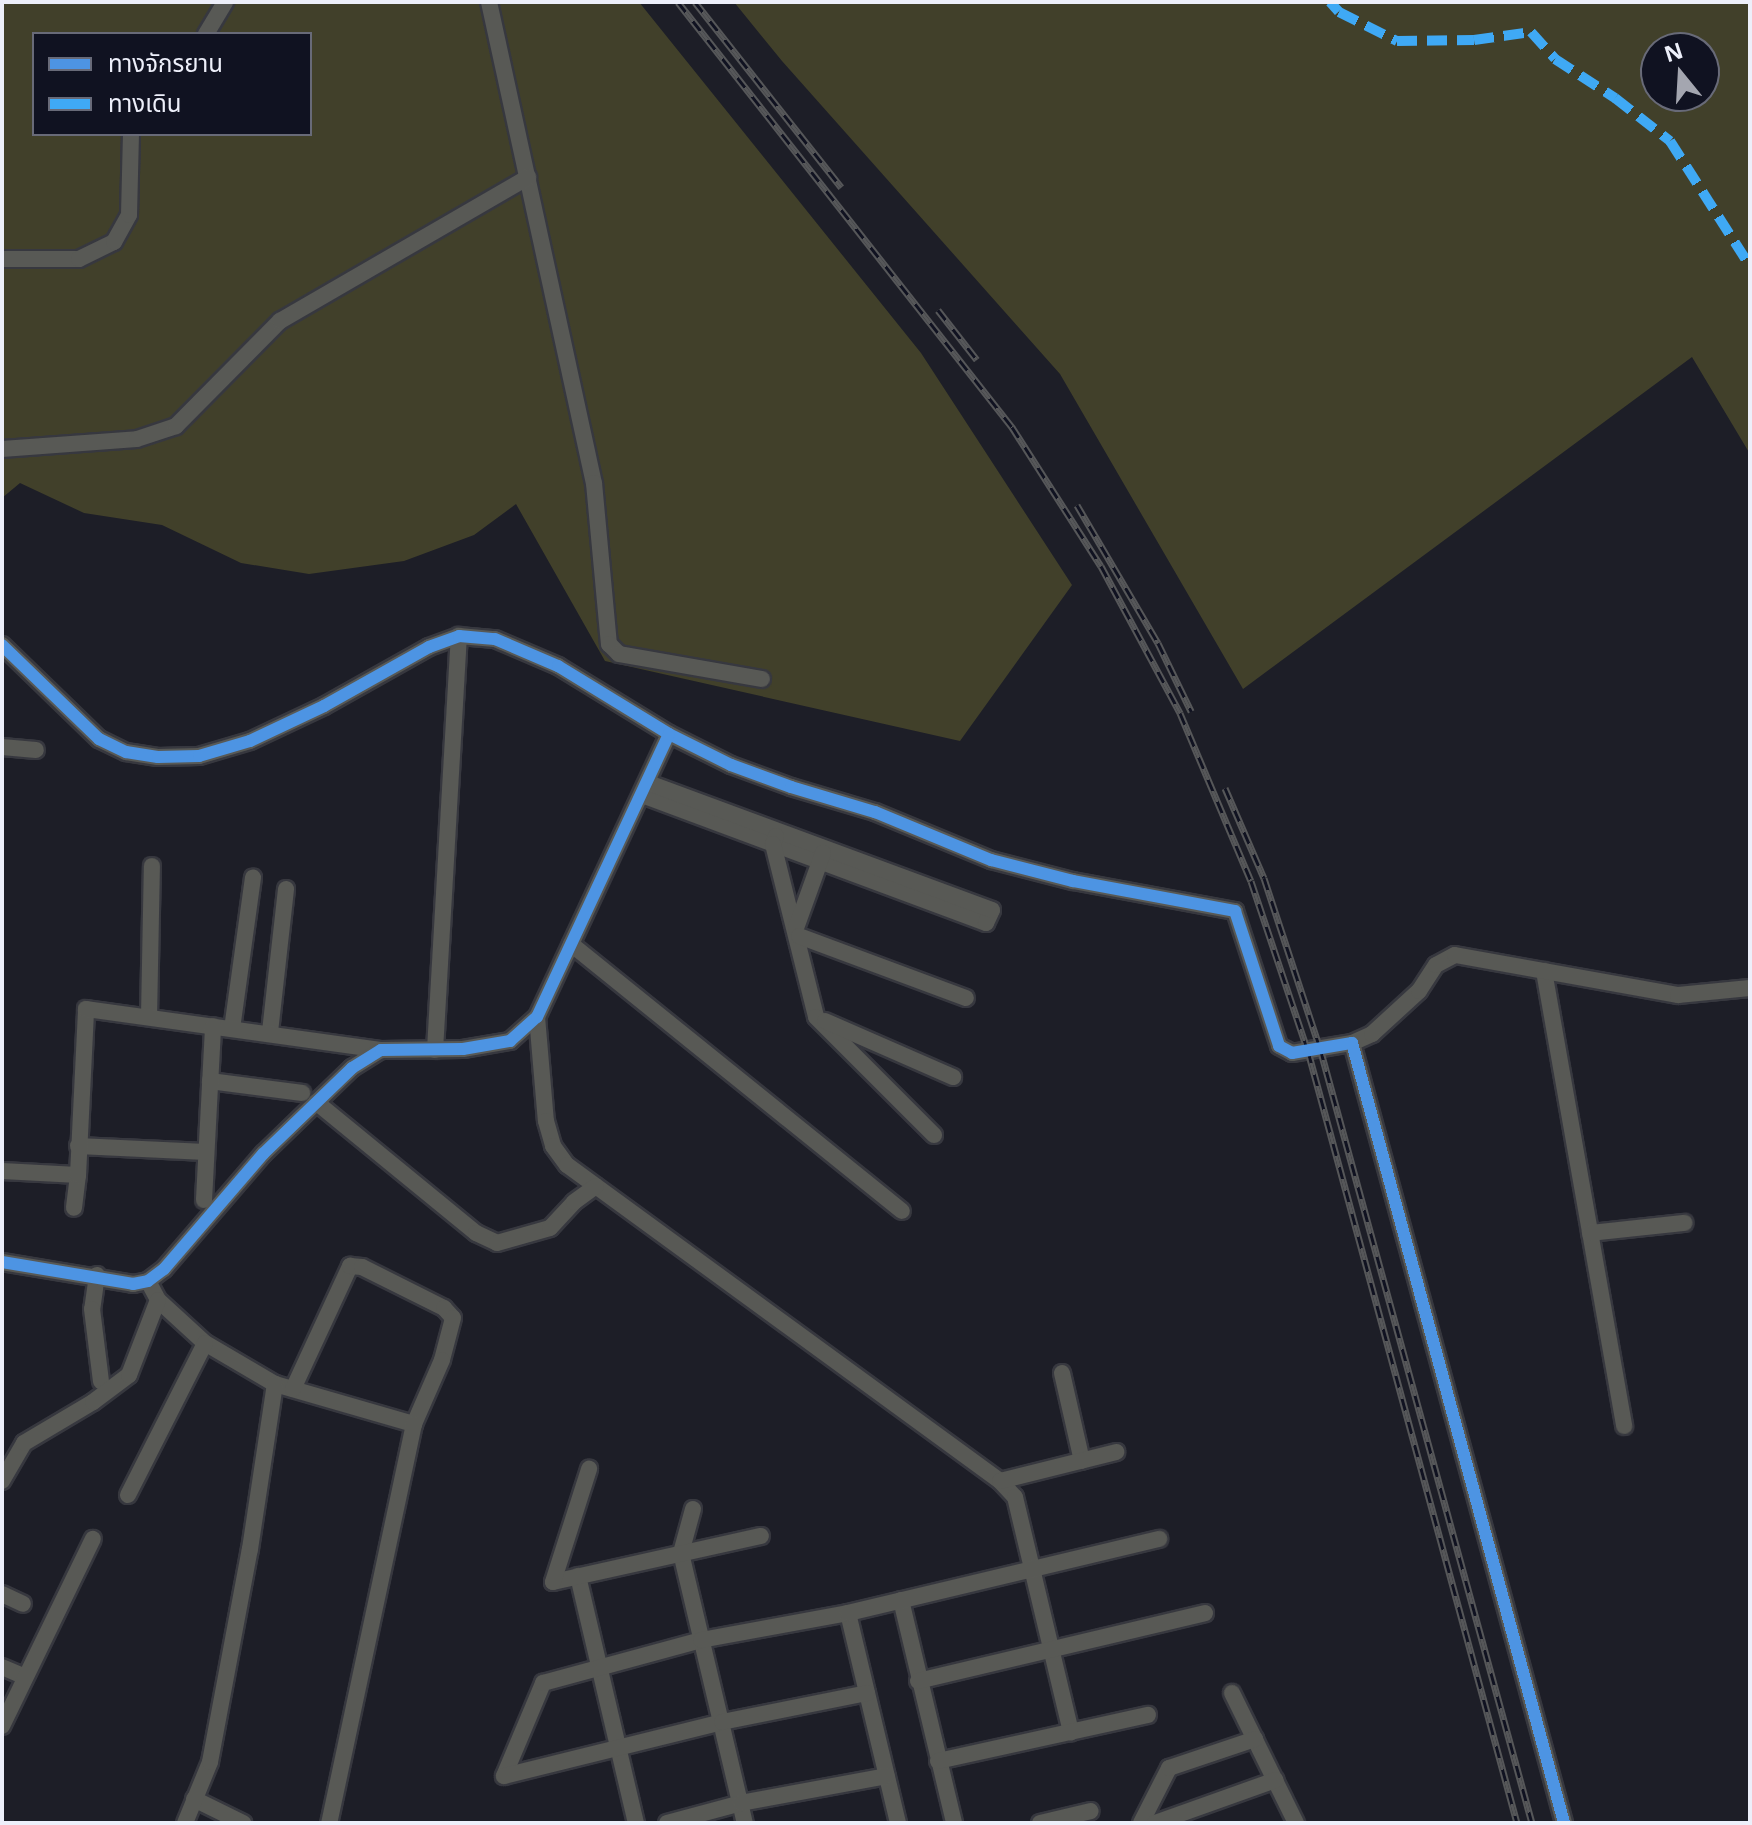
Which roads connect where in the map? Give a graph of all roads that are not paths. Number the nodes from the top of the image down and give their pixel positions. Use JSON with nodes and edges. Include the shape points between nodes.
{"nodes":[{"id":1,"x":225,"y":2,"type":"edge"},
{"id":2,"x":489,"y":2,"type":"edge"},
{"id":3,"x":207,"y":32,"type":"edge"},
{"id":4,"x":131,"y":136,"type":"edge"},
{"id":5,"x":528,"y":177,"type":"junction"},
{"id":6,"x":2,"y":259,"type":"edge"},
{"id":7,"x":2,"y":449,"type":"edge"},
{"id":8,"x":459,"y":636,"type":"junction"},
{"id":9,"x":2,"y":645,"type":"edge"},
{"id":10,"x":762,"y":679,"type":"dead end"},
{"id":11,"x":669,"y":734,"type":"junction"},
{"id":12,"x":2,"y":747,"type":"edge"},
{"id":13,"x":36,"y":750,"type":"dead end"},
{"id":14,"x":645,"y":789,"type":"junction"},
{"id":15,"x":776,"y":837,"type":"junction"},
{"id":16,"x":822,"y":854,"type":"junction"},
{"id":17,"x":152,"y":866,"type":"dead end"},
{"id":18,"x":253,"y":877,"type":"dead end"},
{"id":19,"x":286,"y":889,"type":"dead end"},
{"id":20,"x":915,"y":889,"type":"dead end"},
{"id":21,"x":797,"y":932,"type":"junction"},
{"id":22,"x":571,"y":944,"type":"junction"},
{"id":23,"x":1544,"y":971,"type":"junction"},
{"id":24,"x":1750,"y":988,"type":"edge"},
{"id":25,"x":966,"y":998,"type":"dead end"},
{"id":26,"x":149,"y":1017,"type":"junction"},
{"id":27,"x":537,"y":1017,"type":"junction"},
{"id":28,"x":816,"y":1017,"type":"junction"},
{"id":29,"x":213,"y":1026,"type":"junction"},
{"id":30,"x":232,"y":1029,"type":"junction"},
{"id":31,"x":270,"y":1032,"type":"junction"},
{"id":32,"x":1352,"y":1043,"type":"junction"},
{"id":33,"x":381,"y":1050,"type":"junction"},
{"id":34,"x":435,"y":1050,"type":"junction"},
{"id":35,"x":953,"y":1077,"type":"dead end"},
{"id":36,"x":210,"y":1081,"type":"junction"},
{"id":37,"x":309,"y":1098,"type":"junction"},
{"id":38,"x":934,"y":1135,"type":"dead end"},
{"id":39,"x":78,"y":1146,"type":"junction"},
{"id":40,"x":206,"y":1152,"type":"junction"},
{"id":41,"x":2,"y":1171,"type":"edge"},
{"id":42,"x":78,"y":1175,"type":"junction"},
{"id":43,"x":596,"y":1186,"type":"junction"},
{"id":44,"x":204,"y":1200,"type":"dead end"},
{"id":45,"x":74,"y":1208,"type":"dead end"},
{"id":46,"x":902,"y":1211,"type":"dead end"},
{"id":47,"x":1684,"y":1223,"type":"dead end"},
{"id":48,"x":1590,"y":1233,"type":"junction"},
{"id":49,"x":2,"y":1262,"type":"edge"},
{"id":50,"x":97,"y":1275,"type":"junction"},
{"id":51,"x":148,"y":1281,"type":"junction"},
{"id":52,"x":158,"y":1300,"type":"junction"},
{"id":53,"x":205,"y":1343,"type":"junction"},
{"id":54,"x":1062,"y":1373,"type":"dead end"},
{"id":55,"x":101,"y":1381,"type":"dead end"},
{"id":56,"x":275,"y":1384,"type":"junction"},
{"id":57,"x":293,"y":1389,"type":"junction"},
{"id":58,"x":414,"y":1424,"type":"junction"},
{"id":59,"x":1624,"y":1426,"type":"dead end"},
{"id":60,"x":1116,"y":1452,"type":"dead end"},
{"id":61,"x":1082,"y":1461,"type":"junction"},
{"id":62,"x":589,"y":1469,"type":"dead end"},
{"id":63,"x":2,"y":1481,"type":"edge"},
{"id":64,"x":1000,"y":1481,"type":"junction"},
{"id":65,"x":128,"y":1495,"type":"dead end"},
{"id":66,"x":693,"y":1509,"type":"dead end"},
{"id":67,"x":761,"y":1536,"type":"dead end"},
{"id":68,"x":93,"y":1539,"type":"dead end"},
{"id":69,"x":1159,"y":1539,"type":"dead end"},
{"id":70,"x":681,"y":1553,"type":"junction"},
{"id":71,"x":1032,"y":1567,"type":"junction"},
{"id":72,"x":578,"y":1576,"type":"junction"},
{"id":73,"x":2,"y":1594,"type":"edge"},
{"id":74,"x":901,"y":1600,"type":"junction"},
{"id":75,"x":23,"y":1604,"type":"dead end"},
{"id":76,"x":848,"y":1613,"type":"junction"},
{"id":77,"x":1205,"y":1613,"type":"dead end"},
{"id":78,"x":701,"y":1640,"type":"junction"},
{"id":79,"x":1051,"y":1650,"type":"junction"},
{"id":80,"x":2,"y":1667,"type":"edge"},
{"id":81,"x":601,"y":1667,"type":"junction"},
{"id":82,"x":25,"y":1677,"type":"junction"},
{"id":83,"x":918,"y":1681,"type":"junction"},
{"id":84,"x":867,"y":1693,"type":"junction"},
{"id":85,"x":1232,"y":1693,"type":"dead end"},
{"id":86,"x":1148,"y":1715,"type":"dead end"},
{"id":87,"x":722,"y":1722,"type":"junction"},
{"id":88,"x":2,"y":1726,"type":"edge"},
{"id":89,"x":1071,"y":1732,"type":"junction"},
{"id":90,"x":1255,"y":1739,"type":"junction"},
{"id":91,"x":618,"y":1748,"type":"junction"},
{"id":92,"x":938,"y":1761,"type":"junction"},
{"id":93,"x":887,"y":1776,"type":"junction"},
{"id":94,"x":1276,"y":1780,"type":"junction"},
{"id":95,"x":194,"y":1799,"type":"junction"},
{"id":96,"x":741,"y":1803,"type":"junction"},
{"id":97,"x":1091,"y":1811,"type":"dead end"},
{"id":98,"x":1175,"y":1820,"type":"edge"},
{"id":99,"x":185,"y":1823,"type":"edge"},
{"id":100,"x":243,"y":1823,"type":"edge"},
{"id":101,"x":329,"y":1823,"type":"edge"},
{"id":102,"x":636,"y":1823,"type":"edge"},
{"id":103,"x":667,"y":1823,"type":"edge"},
{"id":104,"x":745,"y":1823,"type":"edge"},
{"id":105,"x":898,"y":1823,"type":"edge"},
{"id":106,"x":954,"y":1823,"type":"edge"},
{"id":107,"x":1040,"y":1823,"type":"edge"},
{"id":108,"x":1141,"y":1823,"type":"edge"},
{"id":109,"x":1155,"y":1823,"type":"edge"},
{"id":110,"x":1296,"y":1823,"type":"edge"},
{"id":111,"x":1564,"y":1823,"type":"edge"}],
"edges":[{"from":1,"to":3,"type":"street"},
{"from":2,"to":5,"type":"street"},
{"from":4,"to":6,"type":"street","via":[[129,215],[114,242],[79,259]]},
{"from":5,"to":7,"type":"street","via":[[280,321],[176,426],[137,439]]},
{"from":5,"to":10,"type":"street","via":[[594,483],[609,644],[619,654]]},
{"from":8,"to":9,"type":"street","via":[[250,741],[199,756],[158,757],[126,752],[99,739]]},
{"from":8,"to":11,"type":"street","via":[[495,639],[558,666]]},
{"from":8,"to":34,"type":"street"},
{"from":11,"to":14,"type":"street"},
{"from":11,"to":32,"type":"street","via":[[731,765],[875,812],[991,860],[1235,911],[1279,1046],[1292,1053]]},
{"from":12,"to":13,"type":"street"},
{"from":14,"to":15,"type":"street"},
{"from":14,"to":22,"type":"street"},
{"from":15,"to":16,"type":"street"},
{"from":15,"to":21,"type":"street"},
{"from":16,"to":20,"type":"street"},
{"from":16,"to":21,"type":"street"},
{"from":17,"to":26,"type":"street"},
{"from":18,"to":30,"type":"street"},
{"from":19,"to":31,"type":"street"},
{"from":21,"to":25,"type":"street"},
{"from":21,"to":28,"type":"street"},
{"from":22,"to":27,"type":"street"},
{"from":22,"to":46,"type":"street"},
{"from":23,"to":24,"type":"street","via":[[1678,995]]},
{"from":23,"to":32,"type":"street","via":[[1455,955],[1436,965],[1419,991],[1372,1034]]},
{"from":23,"to":48,"type":"street"},
{"from":26,"to":29,"type":"street"},
{"from":26,"to":39,"type":"street","via":[[86,1009]]},
{"from":27,"to":34,"type":"street","via":[[510,1041]]},
{"from":27,"to":43,"type":"street","via":[[553,1146],[567,1165]]},
{"from":28,"to":35,"type":"street"},
{"from":28,"to":38,"type":"street"},
{"from":29,"to":30,"type":"street"},
{"from":29,"to":36,"type":"street"},
{"from":30,"to":31,"type":"street"},
{"from":31,"to":33,"type":"street"},
{"from":32,"to":111,"type":"street"},
{"from":33,"to":34,"type":"street"},
{"from":33,"to":37,"type":"street"},
{"from":36,"to":37,"type":"street"},
{"from":36,"to":40,"type":"street"},
{"from":37,"to":43,"type":"street","via":[[476,1233],[497,1243],[550,1228]]},
{"from":37,"to":51,"type":"street","via":[[164,1269]]},
{"from":39,"to":40,"type":"street"},
{"from":39,"to":42,"type":"street"},
{"from":40,"to":44,"type":"street"},
{"from":41,"to":42,"type":"street"},
{"from":42,"to":45,"type":"street"},
{"from":43,"to":64,"type":"street"},
{"from":47,"to":48,"type":"street"},
{"from":48,"to":59,"type":"street"},
{"from":49,"to":50,"type":"street"},
{"from":50,"to":51,"type":"street","via":[[133,1284]]},
{"from":50,"to":55,"type":"street","via":[[92,1309]]},
{"from":51,"to":52,"type":"street"},
{"from":52,"to":53,"type":"street"},
{"from":52,"to":63,"type":"street","via":[[129,1375],[24,1443]]},
{"from":53,"to":56,"type":"street"},
{"from":53,"to":65,"type":"street"},
{"from":54,"to":61,"type":"street"},
{"from":56,"to":57,"type":"street"},
{"from":56,"to":95,"type":"street","via":[[210,1762]]},
{"from":57,"to":58,"type":"street"},
{"from":57,"to":58,"type":"street","via":[[344,1273],[356,1265],[444,1308],[453,1318],[442,1360]]},
{"from":58,"to":101,"type":"street"},
{"from":60,"to":61,"type":"street"},
{"from":61,"to":64,"type":"street"},
{"from":62,"to":72,"type":"street","via":[[553,1582]]},
{"from":64,"to":71,"type":"street","via":[[1015,1497]]},
{"from":66,"to":70,"type":"street"},
{"from":67,"to":70,"type":"street"},
{"from":68,"to":82,"type":"street"},
{"from":69,"to":71,"type":"street"},
{"from":70,"to":72,"type":"street"},
{"from":70,"to":78,"type":"street"},
{"from":71,"to":74,"type":"street"},
{"from":71,"to":79,"type":"street"},
{"from":72,"to":81,"type":"street"},
{"from":73,"to":75,"type":"street"},
{"from":74,"to":76,"type":"street"},
{"from":74,"to":83,"type":"street"},
{"from":76,"to":78,"type":"street"},
{"from":76,"to":84,"type":"street"},
{"from":77,"to":79,"type":"street"},
{"from":78,"to":81,"type":"street"},
{"from":78,"to":87,"type":"street"},
{"from":79,"to":83,"type":"street"},
{"from":79,"to":89,"type":"street"},
{"from":80,"to":82,"type":"street"},
{"from":81,"to":91,"type":"street"},
{"from":81,"to":91,"type":"street","via":[[543,1683],[504,1776]]},
{"from":82,"to":88,"type":"street"},
{"from":83,"to":92,"type":"street"},
{"from":84,"to":87,"type":"street"},
{"from":84,"to":93,"type":"street"},
{"from":85,"to":90,"type":"street"},
{"from":86,"to":89,"type":"street"},
{"from":87,"to":91,"type":"street"},
{"from":87,"to":96,"type":"street"},
{"from":89,"to":92,"type":"street"},
{"from":90,"to":94,"type":"street"},
{"from":90,"to":108,"type":"street","via":[[1169,1768]]},
{"from":91,"to":102,"type":"street"},
{"from":92,"to":106,"type":"street"},
{"from":93,"to":96,"type":"street"},
{"from":93,"to":105,"type":"street"},
{"from":94,"to":98,"type":"street"},
{"from":94,"to":110,"type":"street"},
{"from":95,"to":99,"type":"street"},
{"from":95,"to":100,"type":"street"},
{"from":96,"to":103,"type":"street"},
{"from":96,"to":104,"type":"street"},
{"from":97,"to":107,"type":"street"},
{"from":98,"to":109,"type":"street"}]}
